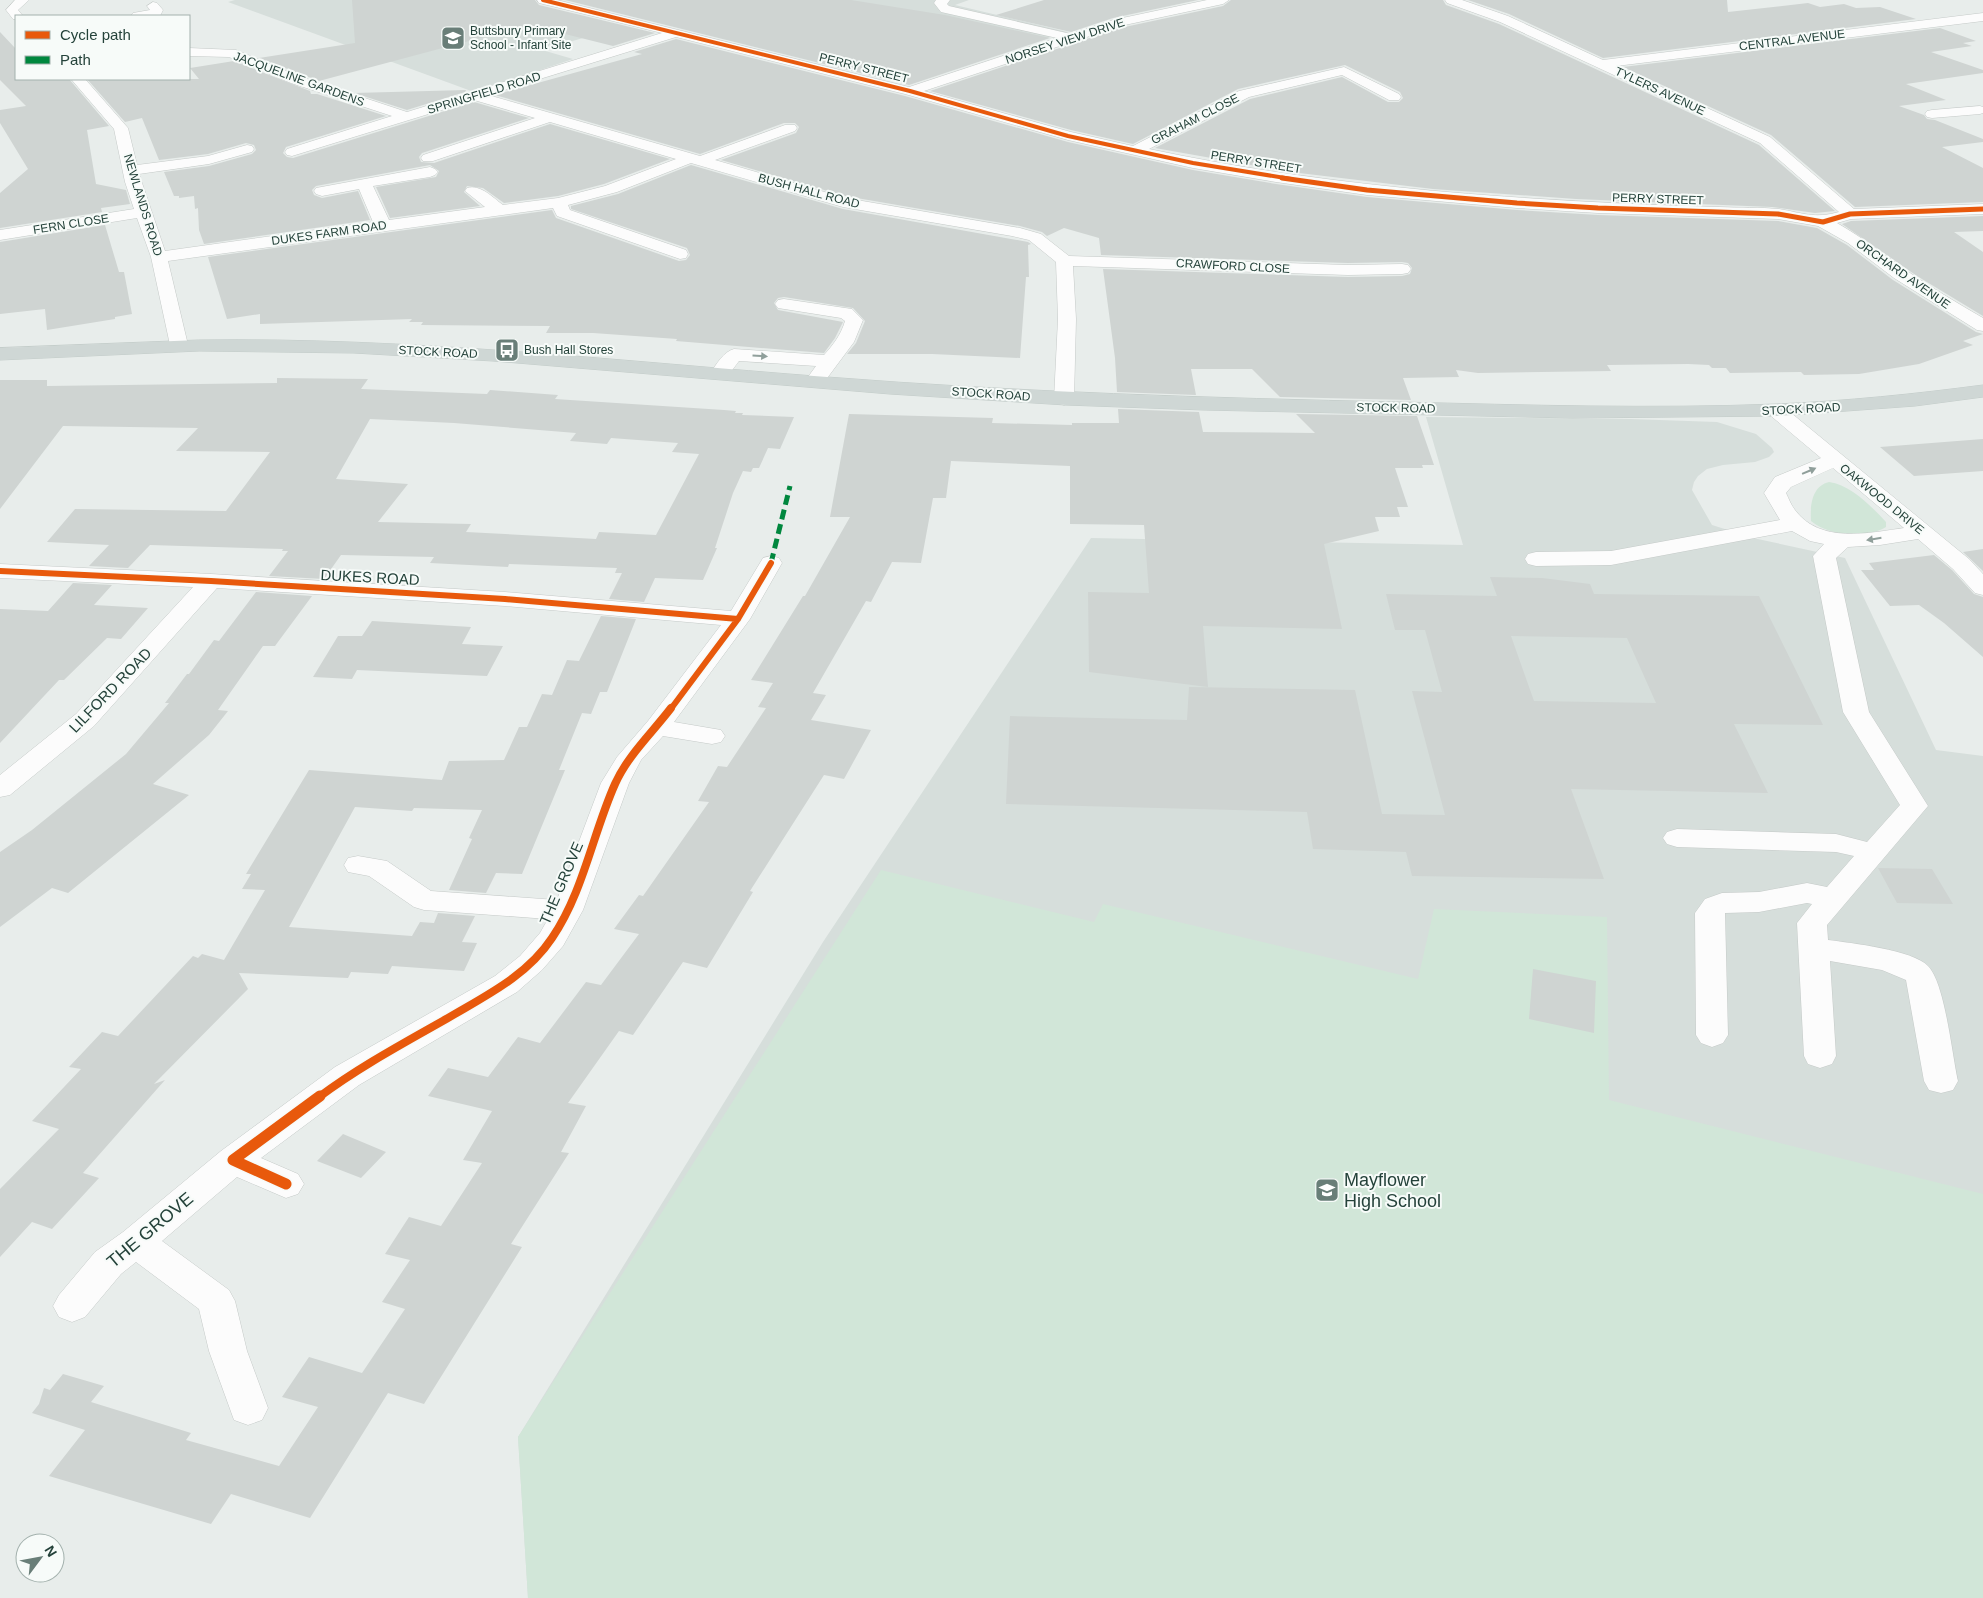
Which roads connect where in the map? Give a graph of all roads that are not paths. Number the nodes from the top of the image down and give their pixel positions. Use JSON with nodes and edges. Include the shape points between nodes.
{"nodes":[{"id":1,"x":23,"y":0,"type":"edge"},
{"id":2,"x":543,"y":0,"type":"edge"},
{"id":3,"x":944,"y":0,"type":"edge"},
{"id":4,"x":1223,"y":0,"type":"edge"},
{"id":5,"x":1451,"y":0,"type":"edge"},
{"id":6,"x":153,"y":6,"type":"dead end"},
{"id":7,"x":16,"y":15,"type":"edge"},
{"id":8,"x":143,"y":15,"type":"edge"},
{"id":9,"x":1983,"y":17,"type":"edge"},
{"id":10,"x":676,"y":33,"type":"junction"},
{"id":11,"x":1072,"y":38,"type":"junction"},
{"id":12,"x":190,"y":52,"type":"edge"},
{"id":13,"x":1601,"y":64,"type":"junction"},
{"id":14,"x":79,"y":80,"type":"edge"},
{"id":15,"x":910,"y":91,"type":"junction"},
{"id":16,"x":474,"y":96,"type":"junction"},
{"id":17,"x":1394,"y":97,"type":"dead end"},
{"id":18,"x":1982,"y":111,"type":"edge"},
{"id":19,"x":1932,"y":114,"type":"dead end"},
{"id":20,"x":408,"y":117,"type":"junction"},
{"id":21,"x":548,"y":118,"type":"junction"},
{"id":22,"x":790,"y":128,"type":"dead end"},
{"id":23,"x":247,"y":149,"type":"dead end"},
{"id":24,"x":1134,"y":151,"type":"junction"},
{"id":25,"x":292,"y":152,"type":"dead end"},
{"id":26,"x":696,"y":160,"type":"junction"},
{"id":27,"x":131,"y":170,"type":"junction"},
{"id":28,"x":364,"y":183,"type":"junction"},
{"id":29,"x":322,"y":191,"type":"dead end"},
{"id":30,"x":473,"y":191,"type":"dead end"},
{"id":31,"x":559,"y":204,"type":"junction"},
{"id":32,"x":1983,"y":209,"type":"edge"},
{"id":33,"x":499,"y":210,"type":"junction"},
{"id":34,"x":143,"y":212,"type":"junction"},
{"id":35,"x":1850,"y":214,"type":"junction"},
{"id":36,"x":1823,"y":222,"type":"junction"},
{"id":37,"x":383,"y":225,"type":"junction"},
{"id":38,"x":0,"y":235,"type":"edge"},
{"id":39,"x":680,"y":254,"type":"dead end"},
{"id":40,"x":159,"y":257,"type":"junction"},
{"id":41,"x":1849,"y":257,"type":"dead end"},
{"id":42,"x":1877,"y":257,"type":"junction"},
{"id":43,"x":1064,"y":261,"type":"junction"},
{"id":44,"x":1402,"y":269,"type":"dead end"},
{"id":45,"x":784,"y":304,"type":"dead end"},
{"id":46,"x":1983,"y":326,"type":"edge"},
{"id":47,"x":178,"y":345,"type":"junction"},
{"id":48,"x":0,"y":354,"type":"edge"},
{"id":49,"x":829,"y":361,"type":"junction"},
{"id":50,"x":720,"y":373,"type":"junction"},
{"id":51,"x":815,"y":382,"type":"junction"},
{"id":52,"x":1983,"y":392,"type":"edge"},
{"id":53,"x":1064,"y":399,"type":"junction"},
{"id":54,"x":1778,"y":412,"type":"junction"},
{"id":55,"x":1835,"y":460,"type":"junction"},
{"id":56,"x":1794,"y":524,"type":"junction"},
{"id":57,"x":1922,"y":532,"type":"junction"},
{"id":58,"x":1841,"y":541,"type":"junction"},
{"id":59,"x":1536,"y":558,"type":"dead end"},
{"id":60,"x":771,"y":563,"type":"dead end"},
{"id":61,"x":0,"y":571,"type":"edge"},
{"id":62,"x":211,"y":581,"type":"junction"},
{"id":63,"x":1983,"y":588,"type":"edge"},
{"id":64,"x":738,"y":619,"type":"junction"},
{"id":65,"x":657,"y":727,"type":"junction"},
{"id":66,"x":712,"y":736,"type":"dead end"},
{"id":67,"x":0,"y":789,"type":"edge"},
{"id":68,"x":1677,"y":838,"type":"dead end"},
{"id":69,"x":1874,"y":852,"type":"junction"},
{"id":70,"x":358,"y":865,"type":"dead end"},
{"id":71,"x":1834,"y":898,"type":"junction"},
{"id":72,"x":568,"y":910,"type":"junction"},
{"id":73,"x":1814,"y":948,"type":"junction"},
{"id":74,"x":1712,"y":1035,"type":"dead end"},
{"id":75,"x":1820,"y":1056,"type":"dead end"},
{"id":76,"x":1941,"y":1081,"type":"dead end"},
{"id":77,"x":233,"y":1160,"type":"junction"},
{"id":78,"x":286,"y":1184,"type":"dead end"},
{"id":79,"x":136,"y":1242,"type":"junction"},
{"id":80,"x":72,"y":1306,"type":"dead end"},
{"id":81,"x":248,"y":1408,"type":"dead end"}],
"edges":[{"from":1,"to":7,"type":"street","via":[[12,10]]},
{"from":2,"to":10,"type":"street","name":"PERRY STREET"},
{"from":3,"to":11,"type":"street","via":[[940,3],[945,9]]},
{"from":4,"to":11,"type":"street","name":"NORSEY VIEW DRIVE","via":[[1139,17]]},
{"from":5,"to":13,"type":"street","name":"TYLERS AVENUE","via":[[1504,19]]},
{"from":6,"to":8,"type":"street","via":[[156,13]]},
{"from":9,"to":13,"type":"street","name":"CENTRAL AVENUE"},
{"from":10,"to":15,"type":"street","name":"PERRY STREET"},
{"from":10,"to":16,"type":"street","name":"SPRINGFIELD ROAD"},
{"from":11,"to":15,"type":"street","name":"NORSEY VIEW DRIVE"},
{"from":12,"to":20,"type":"street","name":"JACQUELINE GARDENS","via":[[231,53],[296,80]]},
{"from":13,"to":35,"type":"street","name":"TYLERS AVENUE","via":[[1765,140]]},
{"from":14,"to":27,"type":"street","name":"NEWLANDS ROAD","via":[[121,128]]},
{"from":15,"to":24,"type":"street","name":"PERRY STREET"},
{"from":16,"to":20,"type":"street","name":"SPRINGFIELD ROAD"},
{"from":16,"to":21,"type":"street","name":"BUSH HALL ROAD"},
{"from":17,"to":24,"type":"street","name":"GRAHAM CLOSE","via":[[1339,68],[1244,94]]},
{"from":18,"to":19,"type":"street"},
{"from":20,"to":25,"type":"street","name":"SPRINGFIELD ROAD"},
{"from":21,"to":26,"type":"street","name":"BUSH HALL ROAD"},
{"from":21,"to":28,"type":"street","via":[[429,165]]},
{"from":22,"to":26,"type":"street","name":"DUKES FARM ROAD"},
{"from":23,"to":27,"type":"street","via":[[209,160]]},
{"from":24,"to":36,"type":"street","name":"PERRY STREET","via":[[1367,190],[1598,208],[1778,214]]},
{"from":26,"to":31,"type":"street","name":"DUKES FARM ROAD"},
{"from":26,"to":43,"type":"street","name":"BUSH HALL ROAD","via":[[843,202],[1014,231],[1035,237]]},
{"from":27,"to":34,"type":"street","name":"NEWLANDS ROAD"},
{"from":28,"to":29,"type":"street"},
{"from":28,"to":37,"type":"street"},
{"from":30,"to":33,"type":"street"},
{"from":31,"to":33,"type":"street","name":"DUKES FARM ROAD"},
{"from":31,"to":39,"type":"street","via":[[563,213]]},
{"from":32,"to":35,"type":"street","name":"PERRY STREET"},
{"from":33,"to":37,"type":"street","name":"DUKES FARM ROAD"},
{"from":34,"to":38,"type":"street","name":"FERN CLOSE"},
{"from":34,"to":40,"type":"street","name":"NEWLANDS ROAD"},
{"from":35,"to":36,"type":"street","name":"PERRY STREET"},
{"from":36,"to":42,"type":"street","name":"ORCHARD AVENUE","via":[[1854,239]]},
{"from":37,"to":40,"type":"street","name":"DUKES FARM ROAD"},
{"from":40,"to":47,"type":"street","name":"NEWLANDS ROAD"},
{"from":41,"to":42,"type":"street"},
{"from":42,"to":46,"type":"street","name":"ORCHARD AVENUE"},
{"from":43,"to":44,"type":"street","name":"CRAWFORD CLOSE"},
{"from":43,"to":53,"type":"street","via":[[1067,319]]},
{"from":45,"to":49,"type":"street","via":[[852,316],[854,320],[849,334]]},
{"from":47,"to":48,"type":"main road","name":"STOCK ROAD"},
{"from":47,"to":50,"type":"main road","name":"STOCK ROAD","via":[[340,347],[509,356]]},
{"from":50,"to":49,"type":"street","one_way":true,"via":[[734,355]]},
{"from":49,"to":51,"type":"street"},
{"from":50,"to":51,"type":"main road","name":"STOCK ROAD"},
{"from":51,"to":53,"type":"main road","name":"STOCK ROAD"},
{"from":52,"to":54,"type":"main road","name":"STOCK ROAD"},
{"from":53,"to":54,"type":"main road","name":"STOCK ROAD","via":[[1495,410]]},
{"from":54,"to":55,"type":"street","name":"OAKWOOD DRIVE"},
{"from":56,"to":55,"type":"street","one_way":true,"via":[[1775,493],[1783,482]]},
{"from":55,"to":57,"type":"street","name":"OAKWOOD DRIVE"},
{"from":56,"to":58,"type":"street","via":[[1827,539]]},
{"from":56,"to":59,"type":"street","via":[[1611,558]]},
{"from":57,"to":58,"type":"street","one_way":true},
{"from":57,"to":63,"type":"street","name":"OAKWOOD DRIVE"},
{"from":58,"to":69,"type":"street","via":[[1824,556],[1856,712],[1914,806]]},
{"from":60,"to":64,"type":"street","name":"THE GROVE"},
{"from":61,"to":62,"type":"street","name":"DUKES ROAD"},
{"from":62,"to":64,"type":"street","name":"DUKES ROAD","via":[[505,599]]},
{"from":62,"to":67,"type":"street","name":"LILFORD ROAD","via":[[85,720]]},
{"from":64,"to":65,"type":"street","name":"THE GROVE"},
{"from":65,"to":66,"type":"street"},
{"from":65,"to":72,"type":"street","name":"THE GROVE","via":[[630,757],[615,783]]},
{"from":68,"to":69,"type":"street","via":[[1836,843]]},
{"from":69,"to":71,"type":"street"},
{"from":70,"to":72,"type":"street","name":"THE GROVE","via":[[378,868],[424,900]]},
{"from":71,"to":73,"type":"street","via":[[1812,923]]},
{"from":71,"to":74,"type":"street","via":[[1807,892],[1759,902],[1715,906],[1710,913]]},
{"from":72,"to":77,"type":"street","name":"THE GROVE","via":[[552,939],[506,984],[347,1076]]},
{"from":73,"to":75,"type":"street"},
{"from":73,"to":76,"type":"street","via":[[1898,963],[1916,972],[1922,980]]},
{"from":77,"to":78,"type":"street"},
{"from":77,"to":79,"type":"street","name":"THE GROVE"},
{"from":79,"to":80,"type":"street","name":"THE GROVE","via":[[108,1263]]},
{"from":79,"to":81,"type":"street","via":[[216,1300],[228,1351]]}]}
